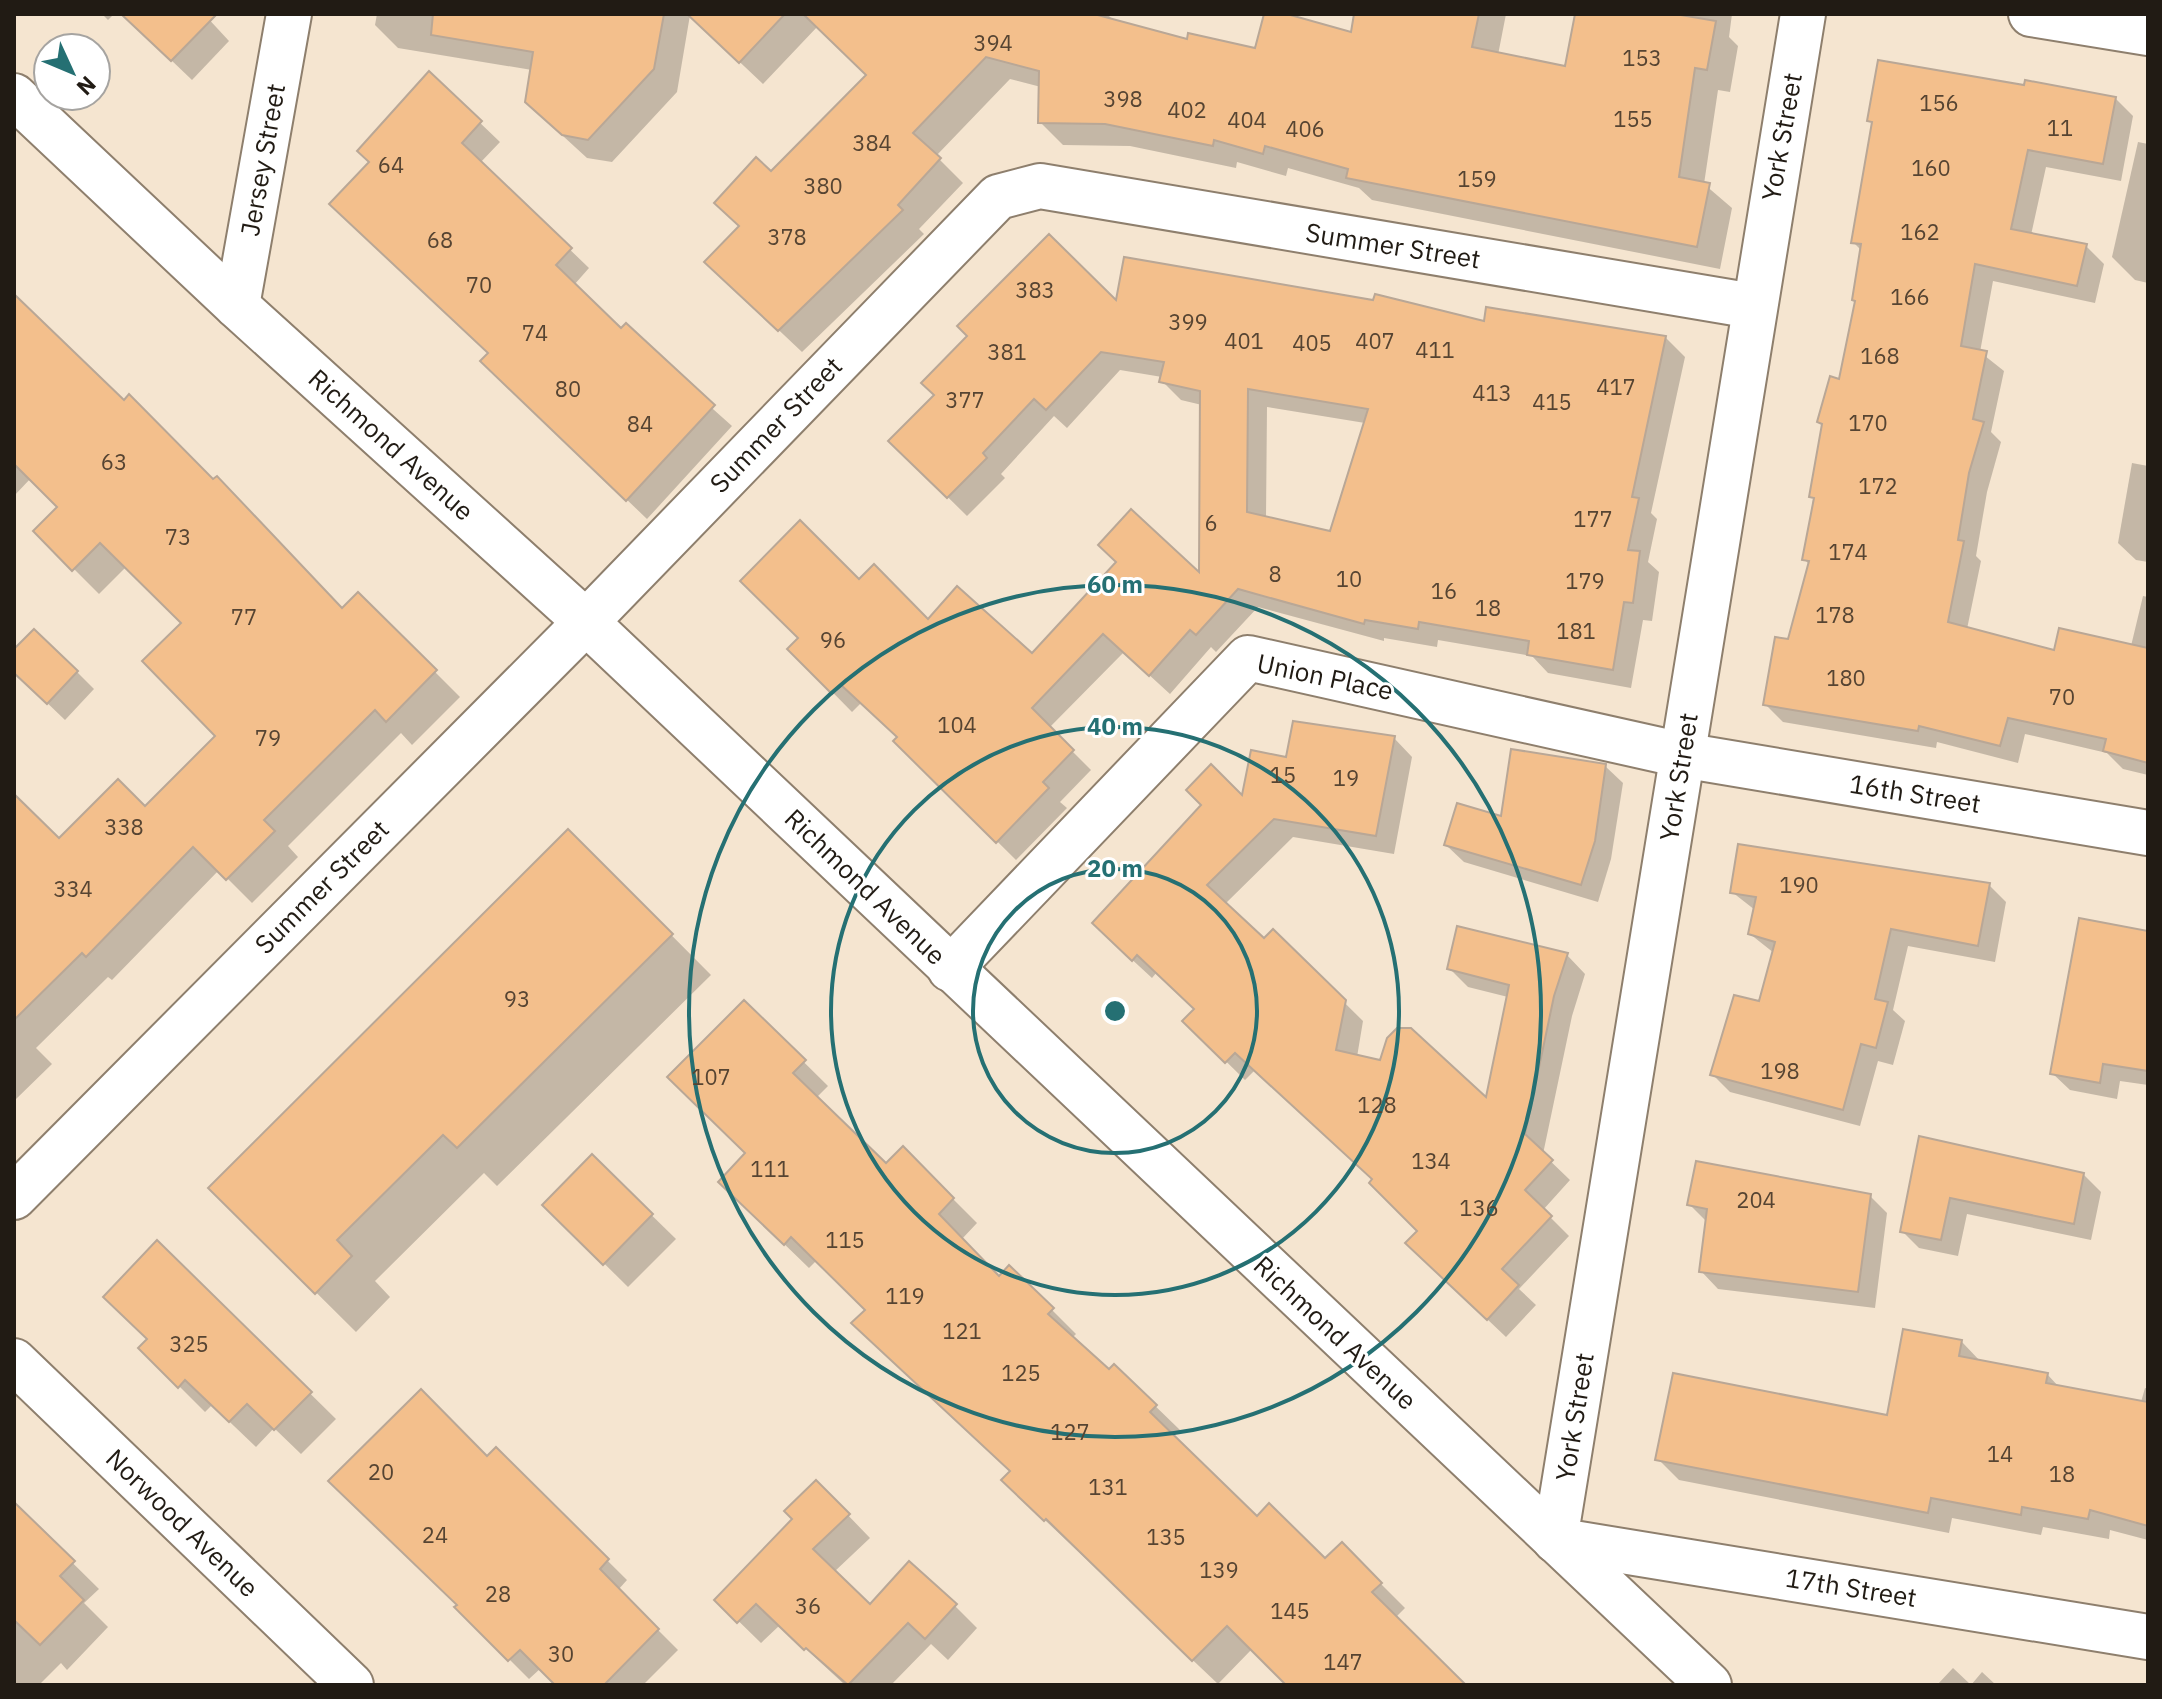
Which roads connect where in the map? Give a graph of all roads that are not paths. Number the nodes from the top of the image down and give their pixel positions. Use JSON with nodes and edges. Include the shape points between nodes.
{"nodes":[{"id":1,"x":289,"y":14,"type":"edge"},
{"id":2,"x":1803,"y":14,"type":"edge"},
{"id":3,"x":2031,"y":14,"type":"edge"},
{"id":4,"x":2148,"y":33,"type":"edge"},
{"id":5,"x":14,"y":96,"type":"edge"},
{"id":6,"x":237,"y":306,"type":"junction"},
{"id":7,"x":1753,"y":306,"type":"junction"},
{"id":8,"x":586,"y":622,"type":"junction"},
{"id":9,"x":1682,"y":755,"type":"junction"},
{"id":10,"x":2148,"y":833,"type":"edge"},
{"id":11,"x":950,"y":969,"type":"junction"},
{"id":12,"x":14,"y":1197,"type":"edge"},
{"id":13,"x":14,"y":1361,"type":"edge"},
{"id":14,"x":1555,"y":1540,"type":"junction"},
{"id":15,"x":2148,"y":1637,"type":"edge"},
{"id":16,"x":351,"y":1685,"type":"edge"},
{"id":17,"x":1709,"y":1685,"type":"edge"}],
"edges":[{"from":1,"to":6,"type":"street","name":"Jersey Street"},
{"from":2,"to":7,"type":"street","name":"York Street"},
{"from":3,"to":4,"type":"street"},
{"from":5,"to":6,"type":"street","name":"Richmond Avenue"},
{"from":6,"to":8,"type":"street","name":"Richmond Avenue"},
{"from":7,"to":8,"type":"street","name":"Summer Street","via":[[1040,186],[998,197]]},
{"from":7,"to":9,"type":"street","name":"York Street"},
{"from":8,"to":11,"type":"street","name":"Richmond Avenue"},
{"from":8,"to":12,"type":"street","name":"Summer Street"},
{"from":9,"to":10,"type":"street","name":"16th Street"},
{"from":9,"to":11,"type":"street","name":"Union Place","via":[[1248,658]]},
{"from":9,"to":14,"type":"street","name":"York Street"},
{"from":11,"to":14,"type":"street","name":"Richmond Avenue"},
{"from":13,"to":16,"type":"street","name":"Norwood Avenue"},
{"from":14,"to":15,"type":"street","name":"17th Street"},
{"from":14,"to":17,"type":"street","name":"Richmond Avenue"}]}
